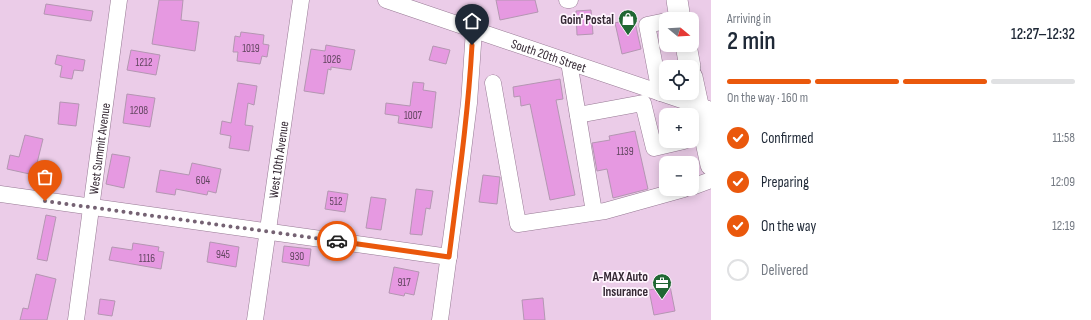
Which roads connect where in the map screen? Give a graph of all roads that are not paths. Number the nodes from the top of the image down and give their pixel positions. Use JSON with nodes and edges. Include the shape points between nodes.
{"nodes":[{"id":1,"x":119,"y":0,"type":"edge"},
{"id":2,"x":301,"y":0,"type":"edge"},
{"id":3,"x":386,"y":0,"type":"edge"},
{"id":4,"x":677,"y":0,"type":"edge"},
{"id":5,"x":678,"y":12,"type":"edge"},
{"id":6,"x":659,"y":22,"type":"edge"},
{"id":7,"x":474,"y":30,"type":"junction"},
{"id":8,"x":568,"y":62,"type":"junction"},
{"id":9,"x":493,"y":83,"type":"dead end"},
{"id":10,"x":650,"y":95,"type":"junction"},
{"id":11,"x":699,"y":95,"type":"edge"},
{"id":12,"x":704,"y":108,"type":"edge"},
{"id":13,"x":578,"y":115,"type":"junction"},
{"id":14,"x":699,"y":132,"type":"edge"},
{"id":15,"x":699,"y":139,"type":"edge"},
{"id":16,"x":659,"y":147,"type":"edge"},
{"id":17,"x":711,"y":165,"type":"edge"},
{"id":18,"x":711,"y":180,"type":"edge"},
{"id":19,"x":699,"y":184,"type":"edge"},
{"id":20,"x":0,"y":194,"type":"edge"},
{"id":21,"x":659,"y":196,"type":"edge"},
{"id":22,"x":91,"y":207,"type":"junction"},
{"id":23,"x":594,"y":212,"type":"junction"},
{"id":24,"x":267,"y":232,"type":"junction"},
{"id":25,"x":449,"y":257,"type":"junction"},
{"id":26,"x":76,"y":320,"type":"edge"},
{"id":27,"x":255,"y":320,"type":"edge"},
{"id":28,"x":440,"y":320,"type":"edge"}],
"edges":[{"from":1,"to":22,"type":"street","name":"West Summit Avenue"},
{"from":2,"to":24,"type":"street","name":"West 10th Avenue"},
{"from":3,"to":7,"type":"street","name":"South 20th Street"},
{"from":4,"to":5,"type":"main road"},
{"from":6,"to":10,"type":"street","via":[[647,25]]},
{"from":7,"to":8,"type":"street","name":"South 20th Street"},
{"from":7,"to":25,"type":"street","via":[[468,103]]},
{"from":8,"to":10,"type":"street","name":"South 20th Street"},
{"from":8,"to":13,"type":"street"},
{"from":9,"to":23,"type":"street","via":[[518,224]]},
{"from":10,"to":12,"type":"street","name":"South 20th Street"},
{"from":10,"to":13,"type":"street"},
{"from":10,"to":16,"type":"street","via":[[654,148]]},
{"from":11,"to":12,"type":"main road"},
{"from":12,"to":14,"type":"main road"},
{"from":13,"to":23,"type":"street"},
{"from":15,"to":17,"type":"main road"},
{"from":18,"to":19,"type":"street"},
{"from":20,"to":22,"type":"street"},
{"from":21,"to":23,"type":"street"},
{"from":22,"to":24,"type":"street"},
{"from":22,"to":26,"type":"street","name":"West Summit Avenue"},
{"from":24,"to":25,"type":"street"},
{"from":24,"to":27,"type":"street","name":"West 10th Avenue"},
{"from":25,"to":28,"type":"street"}]}
